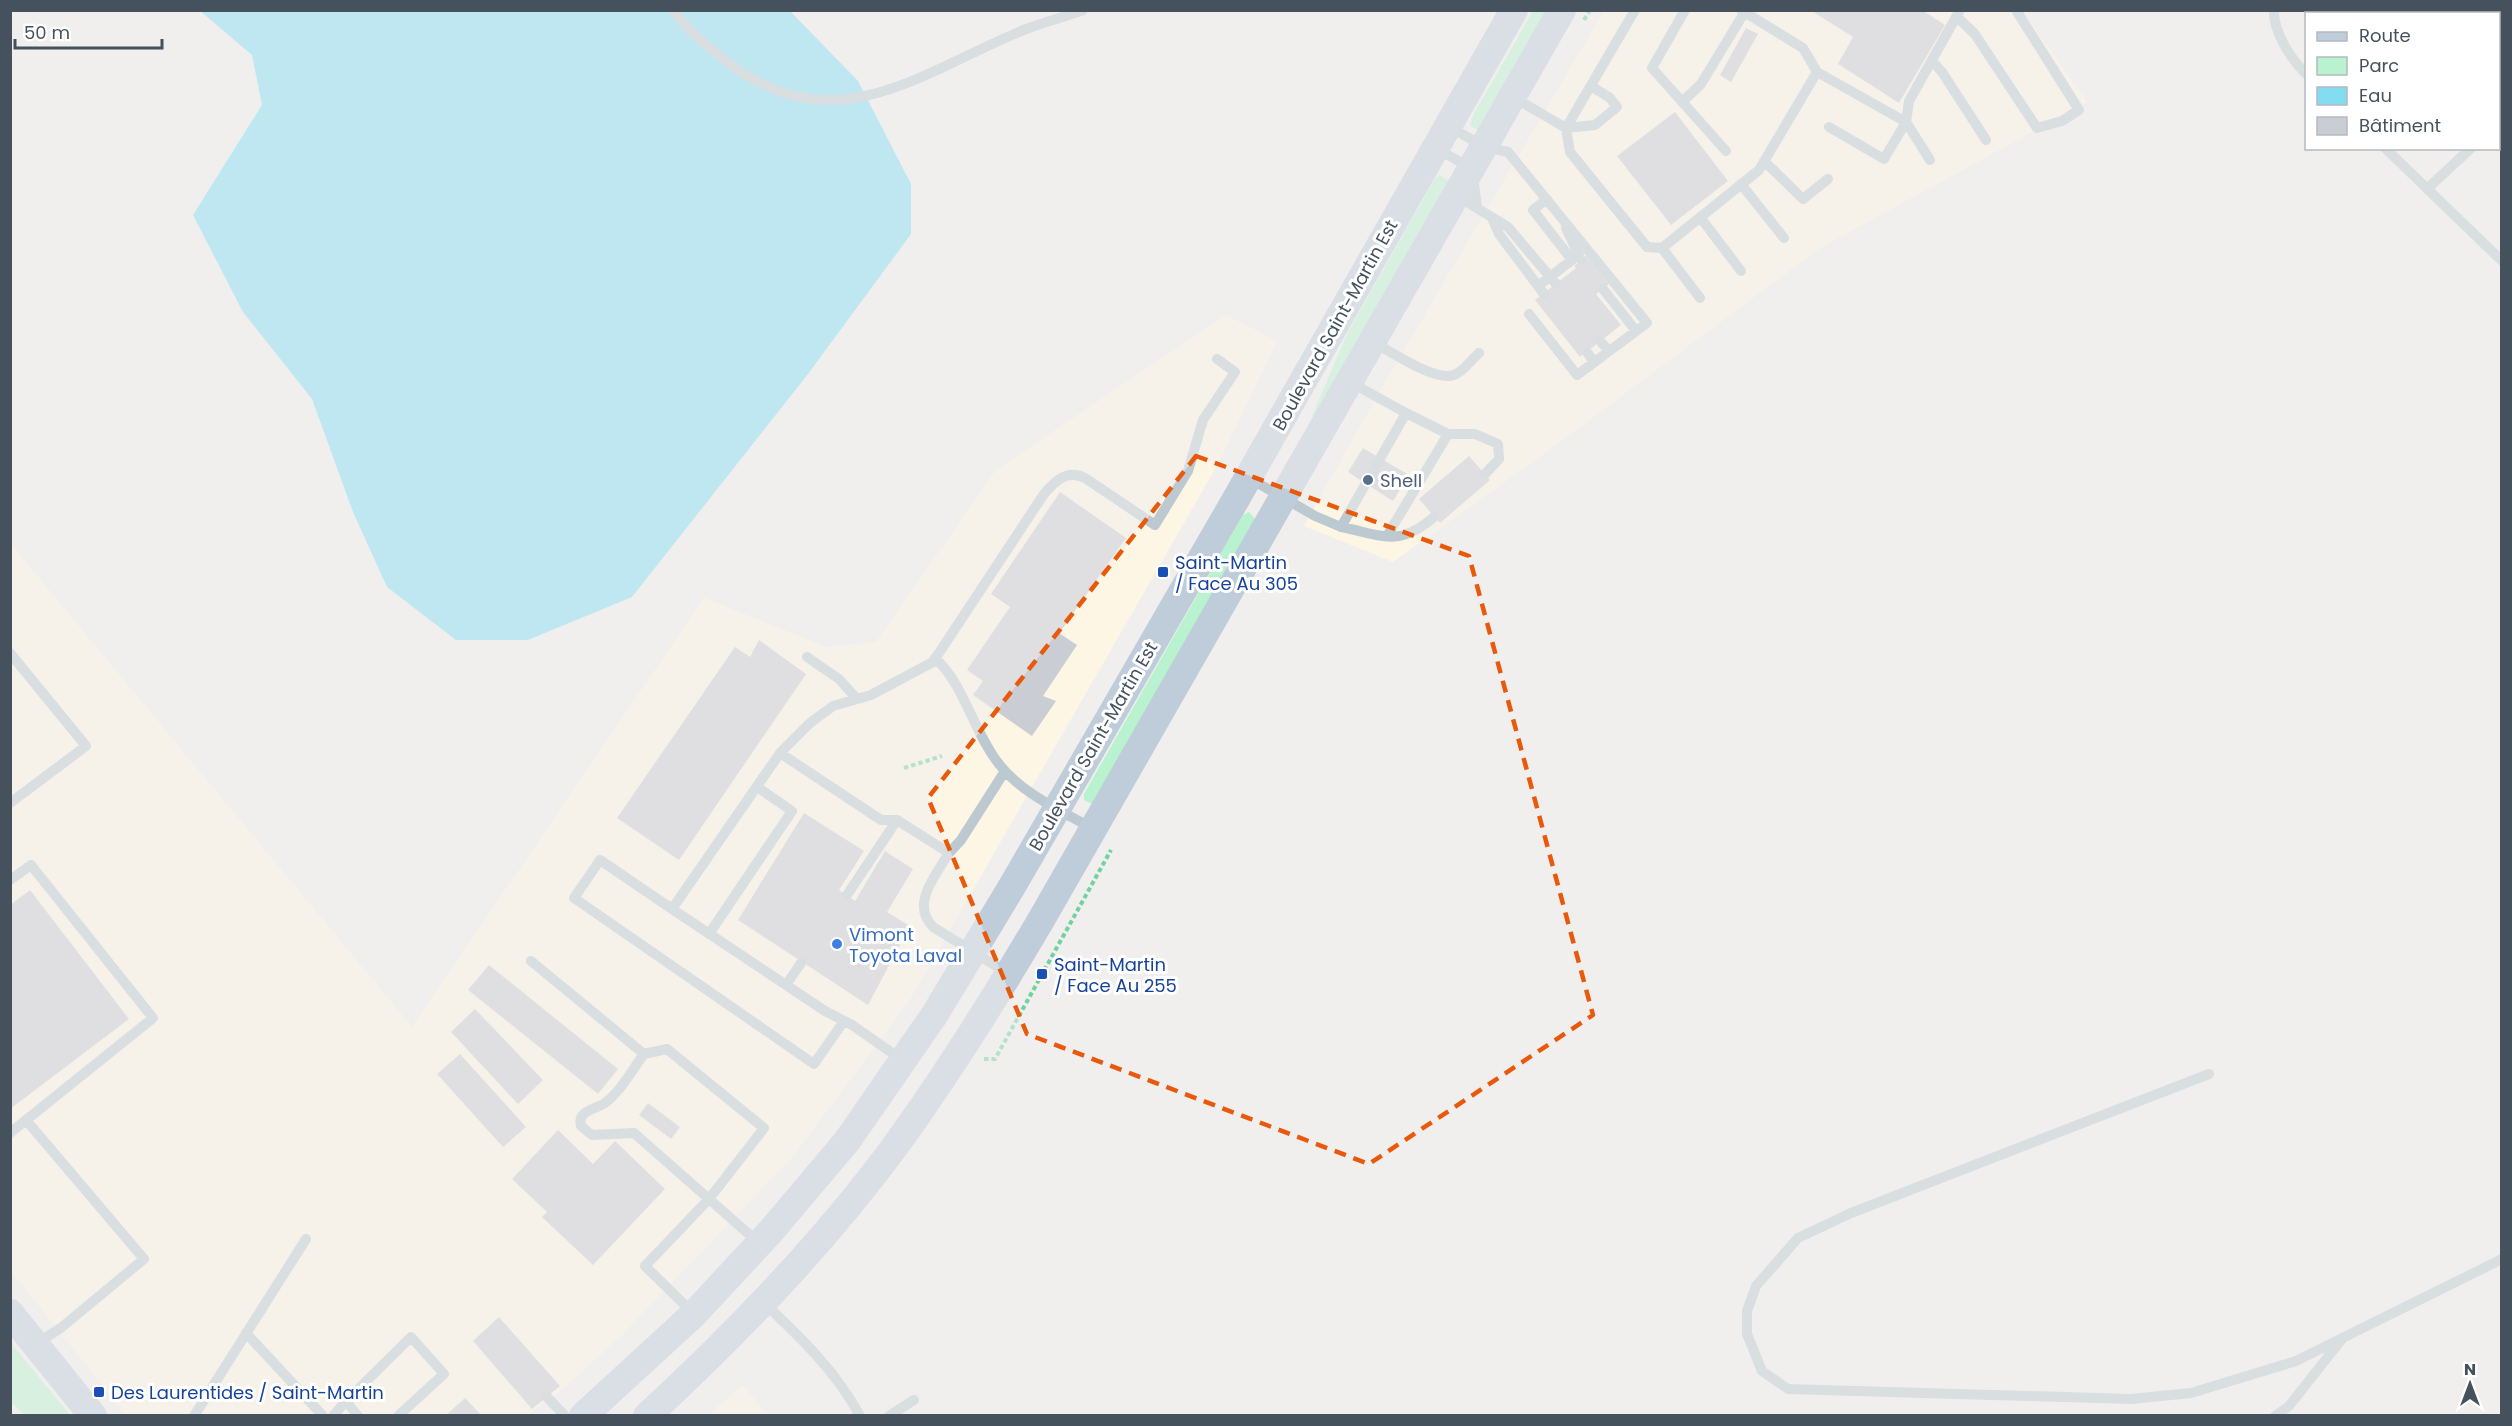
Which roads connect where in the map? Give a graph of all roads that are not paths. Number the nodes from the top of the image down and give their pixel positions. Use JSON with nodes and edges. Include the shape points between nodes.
{"nodes":[{"id":1,"x":673,"y":10,"type":"edge"},
{"id":2,"x":1083,"y":10,"type":"edge"},
{"id":3,"x":1514,"y":10,"type":"edge"},
{"id":4,"x":1562,"y":10,"type":"edge"},
{"id":5,"x":1635,"y":10,"type":"edge"},
{"id":6,"x":1685,"y":10,"type":"edge"},
{"id":7,"x":2016,"y":10,"type":"edge"},
{"id":8,"x":2274,"y":10,"type":"edge"},
{"id":9,"x":1743,"y":12,"type":"edge"},
{"id":10,"x":1959,"y":14,"type":"edge"},
{"id":11,"x":1932,"y":61,"type":"junction"},
{"id":12,"x":1817,"y":72,"type":"junction"},
{"id":13,"x":2305,"y":72,"type":"edge"},
{"id":14,"x":1591,"y":86,"type":"junction"},
{"id":15,"x":1513,"y":97,"type":"junction"},
{"id":16,"x":1682,"y":102,"type":"junction"},
{"id":17,"x":1906,"y":122,"type":"junction"},
{"id":18,"x":1566,"y":128,"type":"junction"},
{"id":19,"x":1829,"y":128,"type":"dead end"},
{"id":20,"x":1442,"y":137,"type":"junction"},
{"id":21,"x":1986,"y":140,"type":"dead end"},
{"id":22,"x":2387,"y":150,"type":"edge"},
{"id":23,"x":2469,"y":150,"type":"edge"},
{"id":24,"x":1726,"y":151,"type":"dead end"},
{"id":25,"x":1478,"y":158,"type":"junction"},
{"id":26,"x":1764,"y":160,"type":"junction"},
{"id":27,"x":1930,"y":160,"type":"dead end"},
{"id":28,"x":1828,"y":179,"type":"dead end"},
{"id":29,"x":1742,"y":184,"type":"junction"},
{"id":30,"x":2427,"y":189,"type":"junction"},
{"id":31,"x":1547,"y":199,"type":"junction"},
{"id":32,"x":1467,"y":201,"type":"junction"},
{"id":33,"x":1558,"y":213,"type":"junction"},
{"id":34,"x":1700,"y":217,"type":"junction"},
{"id":35,"x":1492,"y":218,"type":"junction"},
{"id":36,"x":1784,"y":237,"type":"dead end"},
{"id":37,"x":1662,"y":248,"type":"junction"},
{"id":38,"x":1581,"y":260,"type":"dead end"},
{"id":39,"x":2502,"y":261,"type":"edge"},
{"id":40,"x":1742,"y":271,"type":"dead end"},
{"id":41,"x":1553,"y":280,"type":"junction"},
{"id":42,"x":1602,"y":289,"type":"dead end"},
{"id":43,"x":1700,"y":298,"type":"dead end"},
{"id":44,"x":1529,"y":314,"type":"dead end"},
{"id":45,"x":1636,"y":331,"type":"junction"},
{"id":46,"x":1600,"y":341,"type":"dead end"},
{"id":47,"x":1372,"y":342,"type":"junction"},
{"id":48,"x":1609,"y":351,"type":"junction"},
{"id":49,"x":1587,"y":352,"type":"dead end"},
{"id":50,"x":1479,"y":354,"type":"dead end"},
{"id":51,"x":1217,"y":359,"type":"dead end"},
{"id":52,"x":1594,"y":362,"type":"junction"},
{"id":53,"x":1349,"y":382,"type":"junction"},
{"id":54,"x":1406,"y":413,"type":"junction"},
{"id":55,"x":1448,"y":434,"type":"junction"},
{"id":56,"x":1485,"y":474,"type":"dead end"},
{"id":57,"x":1249,"y":478,"type":"junction"},
{"id":58,"x":1283,"y":498,"type":"junction"},
{"id":59,"x":1434,"y":517,"type":"dead end"},
{"id":60,"x":1341,"y":527,"type":"junction"},
{"id":61,"x":1387,"y":536,"type":"junction"},
{"id":62,"x":10,"y":653,"type":"edge"},
{"id":63,"x":807,"y":657,"type":"dead end"},
{"id":64,"x":935,"y":658,"type":"junction"},
{"id":65,"x":856,"y":699,"type":"junction"},
{"id":66,"x":780,"y":753,"type":"junction"},
{"id":67,"x":1005,"y":771,"type":"junction"},
{"id":68,"x":757,"y":787,"type":"junction"},
{"id":69,"x":10,"y":803,"type":"edge"},
{"id":70,"x":1058,"y":808,"type":"junction"},
{"id":71,"x":897,"y":820,"type":"junction"},
{"id":72,"x":1093,"y":829,"type":"junction"},
{"id":73,"x":949,"y":853,"type":"junction"},
{"id":74,"x":10,"y":880,"type":"edge"},
{"id":75,"x":847,"y":895,"type":"dead end"},
{"id":76,"x":672,"y":909,"type":"junction"},
{"id":77,"x":709,"y":934,"type":"junction"},
{"id":78,"x":974,"y":952,"type":"junction"},
{"id":79,"x":531,"y":961,"type":"dead end"},
{"id":80,"x":801,"y":963,"type":"dead end"},
{"id":81,"x":1009,"y":974,"type":"junction"},
{"id":82,"x":786,"y":985,"type":"junction"},
{"id":83,"x":844,"y":1021,"type":"junction"},
{"id":84,"x":644,"y":1054,"type":"junction"},
{"id":85,"x":903,"y":1061,"type":"junction"},
{"id":86,"x":2209,"y":1074,"type":"dead end"},
{"id":87,"x":26,"y":1120,"type":"junction"},
{"id":88,"x":10,"y":1133,"type":"edge"},
{"id":89,"x":709,"y":1199,"type":"junction"},
{"id":90,"x":306,"y":1239,"type":"dead end"},
{"id":91,"x":759,"y":1244,"type":"junction"},
{"id":92,"x":2502,"y":1259,"type":"edge"},
{"id":93,"x":763,"y":1302,"type":"junction"},
{"id":94,"x":10,"y":1313,"type":"edge"},
{"id":95,"x":694,"y":1314,"type":"junction"},
{"id":96,"x":246,"y":1333,"type":"junction"},
{"id":97,"x":2344,"y":1337,"type":"junction"},
{"id":98,"x":36,"y":1344,"type":"junction"},
{"id":99,"x":547,"y":1396,"type":"dead end"},
{"id":100,"x":914,"y":1400,"type":"dead end"},
{"id":101,"x":346,"y":1401,"type":"junction"},
{"id":102,"x":658,"y":1412,"type":"edge"},
{"id":103,"x":356,"y":1415,"type":"edge"},
{"id":104,"x":93,"y":1416,"type":"edge"},
{"id":105,"x":194,"y":1416,"type":"edge"},
{"id":106,"x":323,"y":1416,"type":"edge"},
{"id":107,"x":333,"y":1416,"type":"edge"},
{"id":108,"x":398,"y":1416,"type":"edge"},
{"id":109,"x":565,"y":1416,"type":"edge"},
{"id":110,"x":583,"y":1416,"type":"edge"},
{"id":111,"x":860,"y":1416,"type":"edge"},
{"id":112,"x":888,"y":1416,"type":"edge"},
{"id":113,"x":2275,"y":1416,"type":"edge"}],
"edges":[{"from":1,"to":2,"type":"lane","via":[[704,44],[760,84],[821,101],[853,100],[881,93],[1026,30]]},
{"from":3,"to":20,"type":"main road","name":"Boulevard Saint-Martin Est"},
{"from":4,"to":15,"type":"main road"},
{"from":5,"to":14,"type":"lane"},
{"from":6,"to":16,"type":"lane","via":[[1652,68]]},
{"from":7,"to":10,"type":"lane","via":[[2079,110],[2062,121],[2037,128]]},
{"from":8,"to":13,"type":"lane","via":[[2273,24]]},
{"from":9,"to":12,"type":"lane","via":[[1803,48]]},
{"from":9,"to":16,"type":"lane","via":[[1701,84]]},
{"from":10,"to":11,"type":"lane"},
{"from":11,"to":17,"type":"lane","via":[[1909,101]]},
{"from":11,"to":21,"type":"lane"},
{"from":12,"to":17,"type":"lane"},
{"from":12,"to":26,"type":"lane"},
{"from":14,"to":18,"type":"lane"},
{"from":14,"to":18,"type":"lane","via":[[1617,107],[1595,126]]},
{"from":15,"to":18,"type":"lane"},
{"from":15,"to":25,"type":"main road"},
{"from":16,"to":24,"type":"lane"},
{"from":17,"to":19,"type":"lane","via":[[1884,159]]},
{"from":17,"to":27,"type":"lane"},
{"from":18,"to":37,"type":"lane","via":[[1570,152],[1647,247]]},
{"from":20,"to":25,"type":"lane"},
{"from":20,"to":25,"type":"lane"},
{"from":20,"to":57,"type":"main road","name":"Boulevard Saint-Martin Est"},
{"from":22,"to":30,"type":"lane"},
{"from":23,"to":30,"type":"lane"},
{"from":25,"to":31,"type":"lane","via":[[1508,152]]},
{"from":25,"to":32,"type":"main road"},
{"from":26,"to":28,"type":"lane","via":[[1803,199]]},
{"from":26,"to":29,"type":"lane","via":[[1759,170]]},
{"from":29,"to":34,"type":"lane"},
{"from":29,"to":36,"type":"lane"},
{"from":30,"to":39,"type":"lane"},
{"from":31,"to":33,"type":"lane"},
{"from":31,"to":41,"type":"lane","via":[[1533,210],[1572,260]]},
{"from":32,"to":35,"type":"lane"},
{"from":32,"to":47,"type":"main road"},
{"from":33,"to":38,"type":"lane"},
{"from":33,"to":45,"type":"lane","via":[[1647,323]]},
{"from":34,"to":37,"type":"lane"},
{"from":34,"to":40,"type":"lane"},
{"from":35,"to":41,"type":"lane","via":[[1508,227]]},
{"from":35,"to":41,"type":"lane","via":[[1498,234],[1541,290]]},
{"from":37,"to":43,"type":"lane"},
{"from":42,"to":45,"type":"lane"},
{"from":44,"to":52,"type":"lane","via":[[1577,375]]},
{"from":45,"to":48,"type":"lane"},
{"from":46,"to":48,"type":"lane"},
{"from":47,"to":50,"type":"lane","via":[[1419,368],[1443,375],[1458,372]]},
{"from":47,"to":53,"type":"main road"},
{"from":48,"to":52,"type":"lane"},
{"from":49,"to":52,"type":"lane"},
{"from":51,"to":64,"type":"lane","via":[[1235,372],[1203,420],[1188,471],[1155,525],[1085,478],[1072,475],[1058,479],[1044,494]]},
{"from":53,"to":54,"type":"lane"},
{"from":53,"to":58,"type":"main road"},
{"from":54,"to":55,"type":"lane"},
{"from":54,"to":60,"type":"lane"},
{"from":55,"to":56,"type":"lane","via":[[1475,434],[1498,444],[1499,459]]},
{"from":55,"to":61,"type":"lane"},
{"from":57,"to":58,"type":"lane"},
{"from":57,"to":70,"type":"main road","name":"Boulevard Saint-Martin Est"},
{"from":58,"to":60,"type":"lane"},
{"from":58,"to":72,"type":"main road"},
{"from":59,"to":61,"type":"lane","via":[[1402,538]]},
{"from":60,"to":61,"type":"lane"},
{"from":62,"to":69,"type":"lane","via":[[86,746]]},
{"from":63,"to":65,"type":"lane","via":[[839,680]]},
{"from":64,"to":65,"type":"lane","via":[[924,668]]},
{"from":64,"to":67,"type":"lane","via":[[946,670]]},
{"from":65,"to":66,"type":"lane","via":[[823,712]]},
{"from":66,"to":68,"type":"lane"},
{"from":66,"to":71,"type":"lane","via":[[881,820]]},
{"from":67,"to":70,"type":"lane"},
{"from":67,"to":73,"type":"lane","via":[[962,840]]},
{"from":68,"to":76,"type":"lane"},
{"from":68,"to":77,"type":"lane","via":[[792,811]]},
{"from":70,"to":72,"type":"lane"},
{"from":70,"to":78,"type":"main road","name":"Boulevard Saint-Martin Est"},
{"from":71,"to":73,"type":"lane"},
{"from":71,"to":75,"type":"lane"},
{"from":72,"to":81,"type":"main road"},
{"from":73,"to":78,"type":"lane","via":[[925,896],[926,918],[933,927]]},
{"from":74,"to":87,"type":"lane","via":[[31,865],[153,1018]]},
{"from":76,"to":77,"type":"lane"},
{"from":76,"to":83,"type":"lane","via":[[600,860],[574,898],[814,1064]]},
{"from":77,"to":82,"type":"lane"},
{"from":78,"to":81,"type":"lane"},
{"from":78,"to":85,"type":"main road","name":"Boulevard Saint-Martin Est"},
{"from":79,"to":84,"type":"lane"},
{"from":80,"to":82,"type":"lane"},
{"from":81,"to":93,"type":"main road","via":[[892,1150],[834,1223]]},
{"from":82,"to":83,"type":"lane"},
{"from":83,"to":85,"type":"lane"},
{"from":84,"to":89,"type":"lane","via":[[667,1049],[764,1128]]},
{"from":84,"to":89,"type":"lane","via":[[612,1097],[583,1113],[581,1126],[592,1135],[634,1134]]},
{"from":85,"to":91,"type":"main road","name":"Boulevard Saint-Martin Est","via":[[847,1141]]},
{"from":86,"to":97,"type":"lane","via":[[1851,1213],[1798,1238],[1756,1286],[1747,1311],[1747,1334],[1762,1371],[1788,1389],[2131,1400],[2191,1393],[2296,1360]]},
{"from":87,"to":88,"type":"lane"},
{"from":87,"to":98,"type":"lane","via":[[144,1259]]},
{"from":89,"to":91,"type":"lane"},
{"from":89,"to":95,"type":"lane","via":[[645,1266]]},
{"from":90,"to":96,"type":"lane"},
{"from":91,"to":95,"type":"main road","name":"Boulevard Saint-Martin Est"},
{"from":92,"to":97,"type":"lane"},
{"from":93,"to":102,"type":"main road"},
{"from":93,"to":111,"type":"lane","via":[[818,1356]]},
{"from":94,"to":98,"type":"main road"},
{"from":95,"to":110,"type":"main road","name":"Boulevard Saint-Martin Est"},
{"from":96,"to":105,"type":"lane"},
{"from":96,"to":106,"type":"lane"},
{"from":97,"to":113,"type":"lane","via":[[2289,1406]]},
{"from":98,"to":104,"type":"main road"},
{"from":99,"to":109,"type":"lane"},
{"from":100,"to":112,"type":"lane"},
{"from":101,"to":103,"type":"lane"},
{"from":101,"to":107,"type":"lane"},
{"from":101,"to":108,"type":"lane","via":[[411,1337],[444,1374]]}]}
